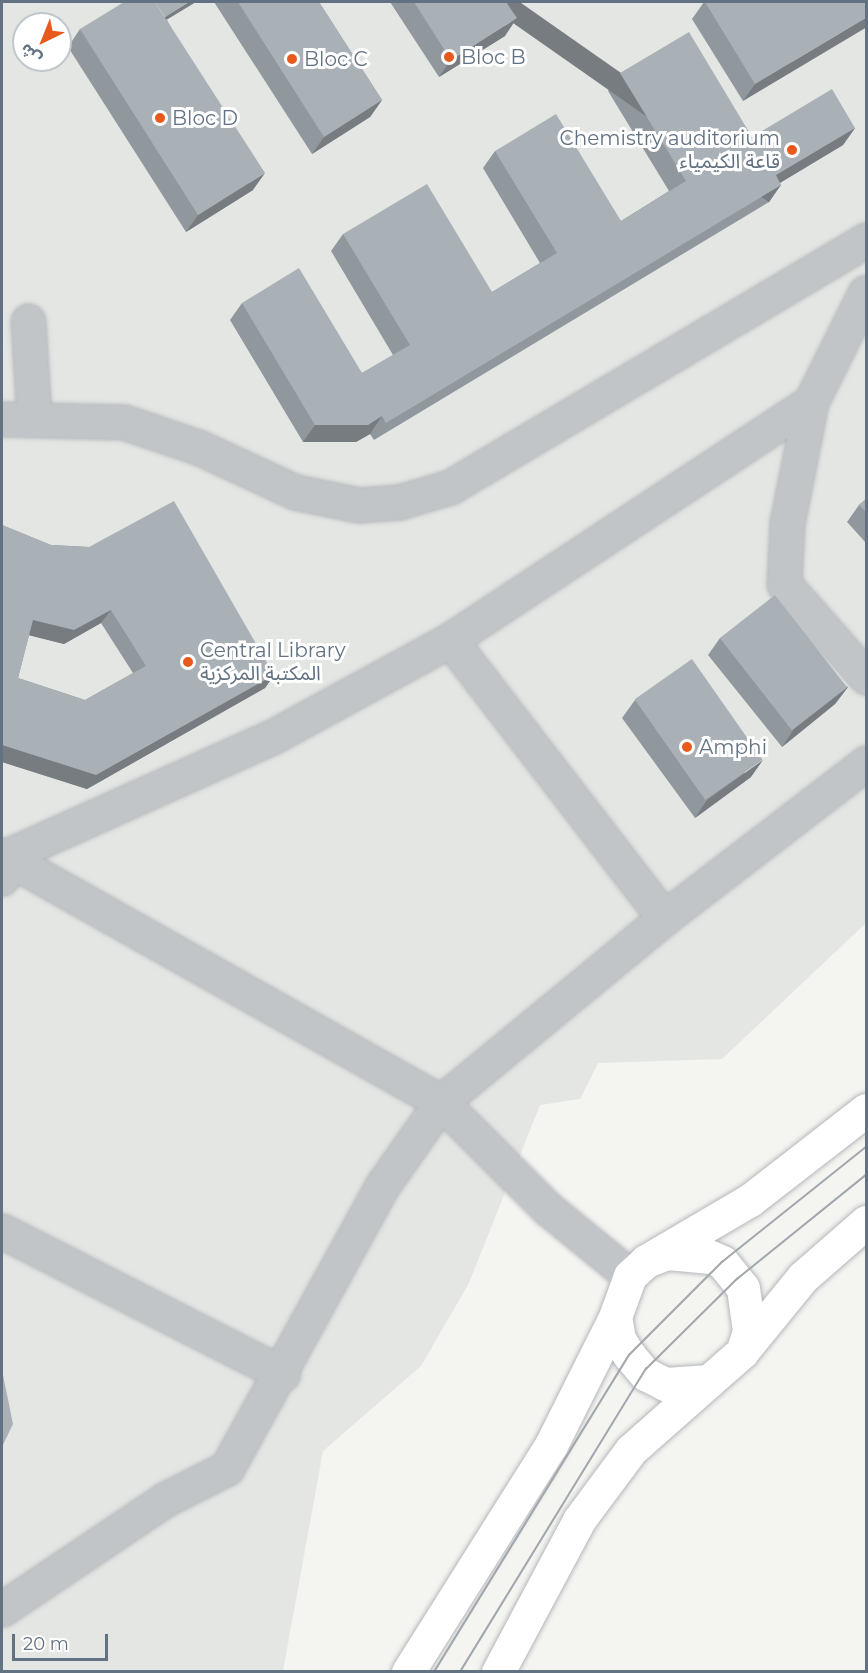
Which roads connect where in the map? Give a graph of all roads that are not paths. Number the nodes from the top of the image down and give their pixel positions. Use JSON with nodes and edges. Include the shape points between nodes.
{"nodes":[{"id":1,"x":867,"y":217,"type":"edge"},
{"id":2,"x":853,"y":248,"type":"edge"},
{"id":3,"x":866,"y":294,"type":"edge"},
{"id":4,"x":28,"y":321,"type":"dead end"},
{"id":5,"x":811,"y":402,"type":"junction"},
{"id":6,"x":34,"y":418,"type":"junction"},
{"id":7,"x":2,"y":419,"type":"edge"},
{"id":8,"x":450,"y":640,"type":"junction"},
{"id":9,"x":867,"y":677,"type":"edge"},
{"id":10,"x":867,"y":763,"type":"edge"},
{"id":11,"x":3,"y":863,"type":"edge"},
{"id":12,"x":664,"y":918,"type":"junction"},
{"id":13,"x":441,"y":1102,"type":"junction"},
{"id":14,"x":867,"y":1110,"type":"edge"},
{"id":15,"x":867,"y":1222,"type":"edge"},
{"id":16,"x":2,"y":1231,"type":"edge"},
{"id":17,"x":638,"y":1269,"type":"junction"},
{"id":18,"x":615,"y":1317,"type":"junction"},
{"id":19,"x":742,"y":1352,"type":"junction"},
{"id":20,"x":283,"y":1374,"type":"junction"},
{"id":21,"x":709,"y":1381,"type":"junction"},
{"id":22,"x":2,"y":1610,"type":"edge"},
{"id":23,"x":408,"y":1671,"type":"edge"},
{"id":24,"x":498,"y":1671,"type":"edge"}],
"edges":[{"from":1,"to":2,"type":"lane"},
{"from":2,"to":3,"type":"lane"},
{"from":2,"to":6,"type":"lane","via":[[450,487],[399,502],[359,505],[295,492],[198,447],[124,422]]},
{"from":3,"to":5,"type":"lane"},
{"from":4,"to":6,"type":"lane"},
{"from":5,"to":8,"type":"lane"},
{"from":5,"to":9,"type":"lane","via":[[787,523],[784,584]]},
{"from":6,"to":7,"type":"lane"},
{"from":8,"to":11,"type":"lane","via":[[272,737]]},
{"from":8,"to":12,"type":"lane"},
{"from":10,"to":12,"type":"lane"},
{"from":11,"to":13,"type":"lane"},
{"from":12,"to":13,"type":"lane"},
{"from":13,"to":17,"type":"lane","via":[[547,1208]]},
{"from":13,"to":20,"type":"lane","via":[[382,1186]]},
{"from":14,"to":17,"type":"main road","via":[[750,1200]]},
{"from":15,"to":19,"type":"main road","via":[[803,1276]]},
{"from":16,"to":20,"type":"lane"},
{"from":17,"to":18,"type":"main road"},
{"from":17,"to":19,"type":"main road","via":[[689,1251],[722,1262],[742,1288],[749,1309]]},
{"from":18,"to":21,"type":"main road","via":[[619,1339],[645,1374],[676,1385]]},
{"from":18,"to":23,"type":"main road","via":[[551,1445]]},
{"from":19,"to":21,"type":"main road"},
{"from":20,"to":22,"type":"lane","via":[[227,1468],[166,1499]]},
{"from":21,"to":24,"type":"main road","via":[[631,1450],[579,1520]]}]}
